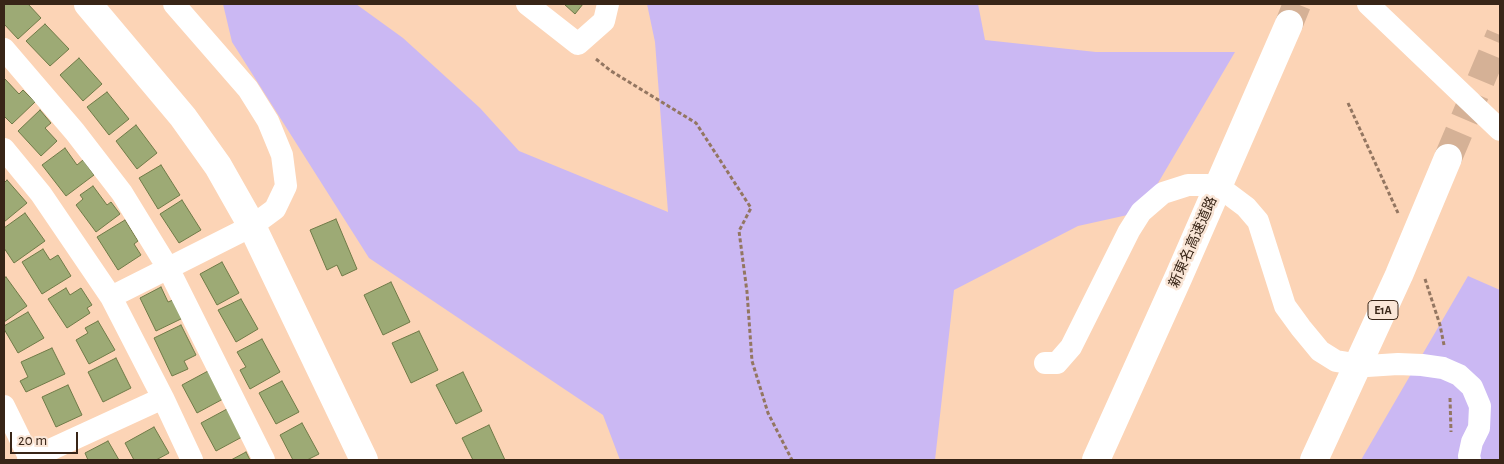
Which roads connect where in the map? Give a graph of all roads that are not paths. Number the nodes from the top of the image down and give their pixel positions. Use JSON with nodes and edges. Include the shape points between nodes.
{"nodes":[{"id":1,"x":88,"y":4,"type":"edge"},
{"id":2,"x":174,"y":4,"type":"edge"},
{"id":3,"x":527,"y":4,"type":"edge"},
{"id":4,"x":608,"y":4,"type":"edge"},
{"id":5,"x":1368,"y":4,"type":"edge"},
{"id":6,"x":1289,"y":24,"type":"tunnel mouth"},
{"id":7,"x":4,"y":49,"type":"edge"},
{"id":8,"x":1500,"y":130,"type":"edge"},
{"id":9,"x":4,"y":150,"type":"edge"},
{"id":10,"x":1448,"y":158,"type":"tunnel mouth"},
{"id":11,"x":252,"y":226,"type":"junction"},
{"id":12,"x":168,"y":268,"type":"junction"},
{"id":13,"x":111,"y":298,"type":"junction"},
{"id":14,"x":1044,"y":363,"type":"dead end"},
{"id":15,"x":163,"y":398,"type":"junction"},
{"id":16,"x":4,"y":406,"type":"edge"},
{"id":17,"x":29,"y":460,"type":"edge"},
{"id":18,"x":192,"y":460,"type":"edge"},
{"id":19,"x":264,"y":460,"type":"edge"},
{"id":20,"x":364,"y":460,"type":"edge"},
{"id":21,"x":1096,"y":460,"type":"edge"},
{"id":22,"x":1314,"y":460,"type":"edge"},
{"id":23,"x":1470,"y":460,"type":"edge"}],
"edges":[{"from":1,"to":11,"type":"main road","via":[[183,117],[218,166]]},
{"from":2,"to":11,"type":"street","via":[[248,89],[268,121],[282,156],[286,186],[274,209]]},
{"from":3,"to":4,"type":"street","via":[[578,44],[604,21]]},
{"from":5,"to":8,"type":"street"},
{"from":6,"to":21,"type":"main road","name":"新東名高速道路"},
{"from":7,"to":12,"type":"street","via":[[122,193]]},
{"from":9,"to":13,"type":"street","via":[[41,194]]},
{"from":10,"to":22,"type":"main road","number":"E1A"},
{"from":11,"to":12,"type":"street"},
{"from":11,"to":20,"type":"main road"},
{"from":12,"to":13,"type":"street"},
{"from":12,"to":19,"type":"street"},
{"from":13,"to":15,"type":"street"},
{"from":14,"to":23,"type":"street","via":[[1057,363],[1071,347],[1141,212],[1164,192],[1188,185],[1208,185],[1226,192],[1258,221],[1285,306],[1320,350],[1336,361],[1367,366],[1398,364],[1443,368],[1459,375],[1472,387],[1480,406],[1479,428],[1472,442]]},
{"from":15,"to":17,"type":"street"},
{"from":15,"to":18,"type":"street"},
{"from":16,"to":17,"type":"street"}]}
